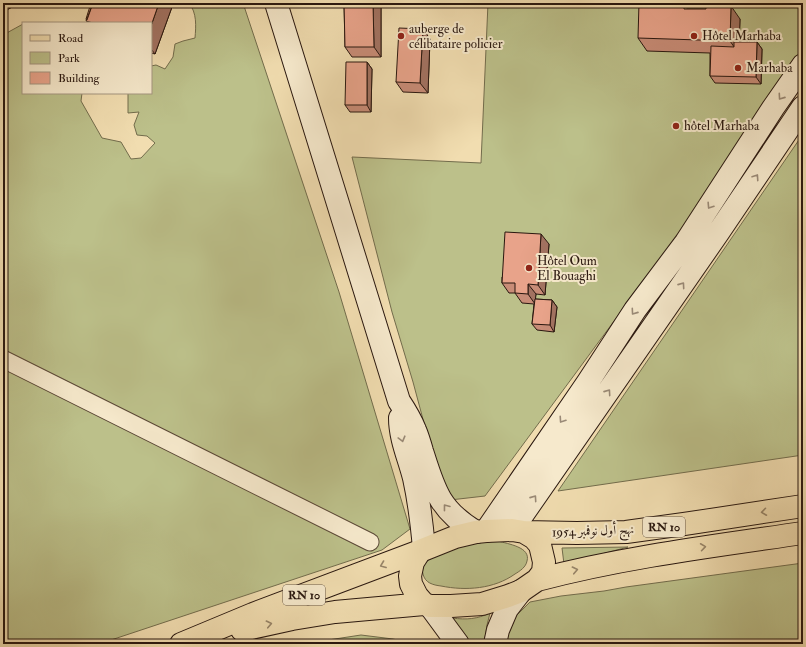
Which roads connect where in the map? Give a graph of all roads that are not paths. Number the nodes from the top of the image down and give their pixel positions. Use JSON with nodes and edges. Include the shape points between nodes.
{"nodes":[{"id":1,"x":276,"y":3,"type":"edge"},
{"id":2,"x":803,"y":65,"type":"edge"},
{"id":3,"x":803,"y":107,"type":"edge"},
{"id":4,"x":3,"y":359,"type":"edge"},
{"id":5,"x":399,"y":401,"type":"junction"},
{"id":6,"x":803,"y":506,"type":"edge"},
{"id":7,"x":481,"y":531,"type":"junction"},
{"id":8,"x":518,"y":531,"type":"junction"},
{"id":9,"x":803,"y":534,"type":"edge"},
{"id":10,"x":370,"y":542,"type":"dead end"},
{"id":11,"x":422,"y":550,"type":"junction"},
{"id":12,"x":529,"y":585,"type":"junction"},
{"id":13,"x":427,"y":605,"type":"junction"},
{"id":14,"x":185,"y":642,"type":"edge"},
{"id":15,"x":458,"y":644,"type":"edge"},
{"id":16,"x":495,"y":644,"type":"edge"}],
"edges":[{"from":1,"to":5,"type":"main road"},
{"from":2,"to":7,"type":"main road","one_way":true,"via":[[686,242],[635,310],[588,382]]},
{"from":8,"to":3,"type":"main road","one_way":true},
{"from":4,"to":10,"type":"street"},
{"from":7,"to":5,"type":"main road","one_way":true,"via":[[466,526],[450,512],[437,494],[415,430]]},
{"from":5,"to":11,"type":"main road","one_way":true,"via":[[400,429],[414,479],[422,528]]},
{"from":6,"to":8,"type":"main road","name":"نهج أول نوفمبر 1954","number":"RN 10","one_way":true,"via":[[626,532]]},
{"from":7,"to":8,"type":"main road","name":"نهج أول نوفمبر 1954"},
{"from":7,"to":11,"type":"main road","name":"نهج أول نوفمبر 1954","via":[[455,537]]},
{"from":8,"to":12,"type":"main road","via":[[534,538],[543,554],[543,572]]},
{"from":12,"to":9,"type":"main road","number":"RN 10","one_way":true,"via":[[578,570],[660,554]]},
{"from":11,"to":13,"type":"main road","via":[[413,562],[410,576],[417,596]]},
{"from":11,"to":14,"type":"main road","number":"RN 10","one_way":true},
{"from":12,"to":13,"type":"main road","via":[[508,596],[482,604]]},
{"from":12,"to":16,"type":"main road","via":[[507,609]]},
{"from":14,"to":13,"type":"main road","number":"RN 10","one_way":true,"via":[[299,618],[348,611]]},
{"from":13,"to":15,"type":"main road"}]}
